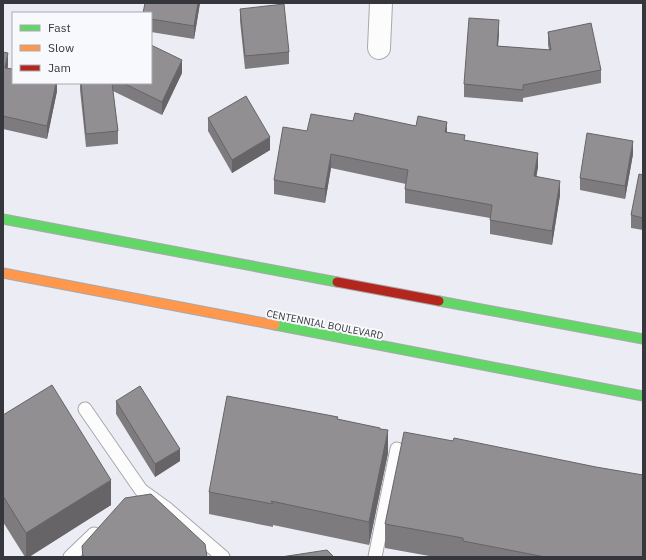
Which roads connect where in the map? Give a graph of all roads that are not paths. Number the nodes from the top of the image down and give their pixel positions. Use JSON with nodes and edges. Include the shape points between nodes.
{"nodes":[{"id":1,"x":381,"y":3,"type":"edge"},
{"id":2,"x":379,"y":48,"type":"dead end"},
{"id":3,"x":3,"y":219,"type":"edge"},
{"id":4,"x":3,"y":273,"type":"edge"},
{"id":5,"x":643,"y":339,"type":"edge"},
{"id":6,"x":643,"y":396,"type":"edge"},
{"id":7,"x":85,"y":409,"type":"dead end"},
{"id":8,"x":397,"y":449,"type":"dead end"},
{"id":9,"x":141,"y":490,"type":"junction"},
{"id":10,"x":130,"y":500,"type":"edge"},
{"id":11,"x":103,"y":526,"type":"edge"},
{"id":12,"x":70,"y":557,"type":"edge"},
{"id":13,"x":223,"y":557,"type":"edge"},
{"id":14,"x":375,"y":557,"type":"edge"}],
"edges":[{"from":1,"to":2,"type":"street"},
{"from":3,"to":5,"type":"main road"},
{"from":4,"to":6,"type":"main road","name":"CENTENNIAL BOULEVARD"},
{"from":7,"to":9,"type":"lane"},
{"from":8,"to":14,"type":"lane"},
{"from":9,"to":10,"type":"lane"},
{"from":9,"to":13,"type":"lane"},
{"from":11,"to":12,"type":"lane"}]}
